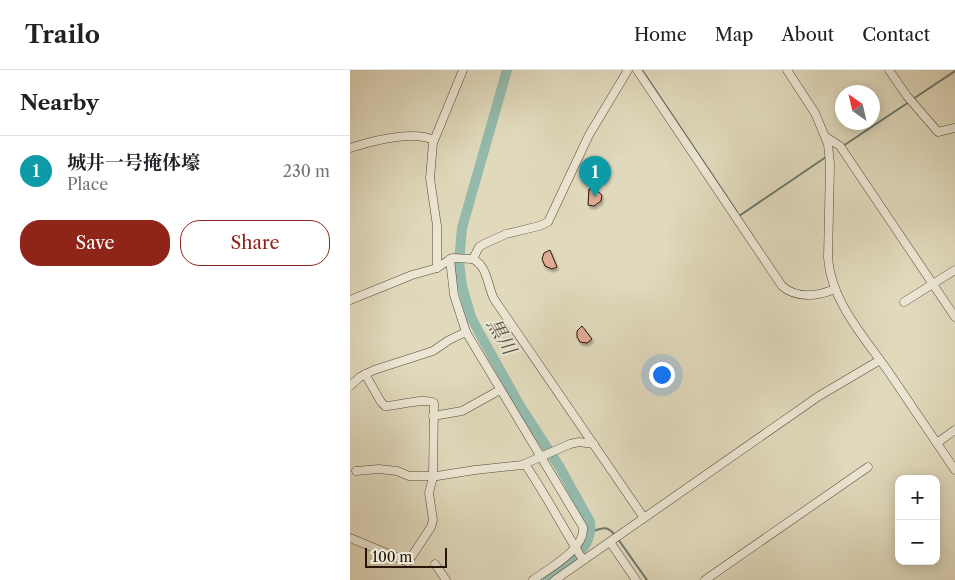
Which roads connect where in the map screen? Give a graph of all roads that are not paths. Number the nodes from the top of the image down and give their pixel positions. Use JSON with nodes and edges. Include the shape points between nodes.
{"nodes":[{"id":1,"x":463,"y":70,"type":"edge"},
{"id":2,"x":628,"y":70,"type":"edge"},
{"id":3,"x":638,"y":70,"type":"edge"},
{"id":4,"x":787,"y":70,"type":"edge"},
{"id":5,"x":889,"y":70,"type":"edge"},
{"id":6,"x":955,"y":128,"type":"edge"},
{"id":7,"x":826,"y":137,"type":"junction"},
{"id":8,"x":434,"y":140,"type":"junction"},
{"id":9,"x":350,"y":148,"type":"edge"},
{"id":10,"x":451,"y":259,"type":"junction"},
{"id":11,"x":471,"y":259,"type":"junction"},
{"id":12,"x":437,"y":268,"type":"junction"},
{"id":13,"x":955,"y":270,"type":"edge"},
{"id":14,"x":933,"y":284,"type":"junction"},
{"id":15,"x":835,"y":289,"type":"junction"},
{"id":16,"x":350,"y":300,"type":"edge"},
{"id":17,"x":955,"y":300,"type":"edge"},
{"id":18,"x":904,"y":302,"type":"dead end"},
{"id":19,"x":947,"y":305,"type":"junction"},
{"id":20,"x":955,"y":316,"type":"edge"},
{"id":21,"x":466,"y":332,"type":"junction"},
{"id":22,"x":880,"y":360,"type":"junction"},
{"id":23,"x":365,"y":374,"type":"junction"},
{"id":24,"x":350,"y":386,"type":"edge"},
{"id":25,"x":500,"y":390,"type":"junction"},
{"id":26,"x":432,"y":416,"type":"junction"},
{"id":27,"x":955,"y":430,"type":"edge"},
{"id":28,"x":936,"y":442,"type":"junction"},
{"id":29,"x":594,"y":444,"type":"junction"},
{"id":30,"x":541,"y":456,"type":"junction"},
{"id":31,"x":525,"y":464,"type":"junction"},
{"id":32,"x":868,"y":467,"type":"dead end"},
{"id":33,"x":955,"y":470,"type":"edge"},
{"id":34,"x":356,"y":471,"type":"dead end"},
{"id":35,"x":433,"y":477,"type":"junction"},
{"id":36,"x":644,"y":518,"type":"junction"},
{"id":37,"x":350,"y":538,"type":"edge"},
{"id":38,"x":613,"y":539,"type":"junction"},
{"id":39,"x":576,"y":548,"type":"junction"},
{"id":40,"x":582,"y":558,"type":"junction"},
{"id":41,"x":435,"y":564,"type":"dead end"},
{"id":42,"x":446,"y":580,"type":"edge"},
{"id":43,"x":532,"y":580,"type":"edge"},
{"id":44,"x":555,"y":580,"type":"edge"},
{"id":45,"x":636,"y":580,"type":"edge"},
{"id":46,"x":705,"y":580,"type":"edge"}],
"edges":[{"from":1,"to":8,"type":"street"},
{"from":2,"to":11,"type":"street","via":[[589,135],[548,222],[484,244]]},
{"from":3,"to":15,"type":"street","via":[[782,286],[790,292],[808,296]]},
{"from":4,"to":7,"type":"street","via":[[815,113]]},
{"from":5,"to":6,"type":"street","via":[[938,132]]},
{"from":7,"to":14,"type":"street","via":[[840,146]]},
{"from":7,"to":15,"type":"street","via":[[830,164],[828,258]]},
{"from":8,"to":9,"type":"street","via":[[419,136]]},
{"from":8,"to":12,"type":"street","via":[[430,178],[437,221]]},
{"from":10,"to":11,"type":"street"},
{"from":10,"to":12,"type":"street"},
{"from":10,"to":21,"type":"street","via":[[454,295]]},
{"from":11,"to":29,"type":"street","via":[[481,263],[494,300]]},
{"from":12,"to":16,"type":"street"},
{"from":13,"to":14,"type":"street"},
{"from":14,"to":18,"type":"street"},
{"from":14,"to":19,"type":"street"},
{"from":15,"to":22,"type":"street"},
{"from":17,"to":19,"type":"street"},
{"from":19,"to":20,"type":"street"},
{"from":21,"to":23,"type":"street","via":[[433,351]]},
{"from":21,"to":25,"type":"street"},
{"from":22,"to":28,"type":"street"},
{"from":22,"to":36,"type":"street","via":[[819,396]]},
{"from":23,"to":24,"type":"street"},
{"from":23,"to":26,"type":"street","via":[[384,406],[430,400],[434,403]]},
{"from":25,"to":26,"type":"street","via":[[462,411]]},
{"from":25,"to":30,"type":"street"},
{"from":26,"to":35,"type":"street"},
{"from":27,"to":28,"type":"street"},
{"from":28,"to":33,"type":"street"},
{"from":29,"to":30,"type":"street","via":[[579,442]]},
{"from":29,"to":36,"type":"street"},
{"from":30,"to":31,"type":"street"},
{"from":30,"to":39,"type":"street","via":[[582,527],[583,536]]},
{"from":31,"to":35,"type":"street"},
{"from":31,"to":39,"type":"street"},
{"from":32,"to":46,"type":"street"},
{"from":34,"to":35,"type":"street","via":[[379,469],[409,476]]},
{"from":35,"to":37,"type":"street","via":[[429,493],[431,528],[410,560],[405,561]]},
{"from":36,"to":38,"type":"street"},
{"from":38,"to":40,"type":"street"},
{"from":38,"to":45,"type":"street"},
{"from":39,"to":40,"type":"street"},
{"from":39,"to":43,"type":"street"},
{"from":40,"to":44,"type":"street"},
{"from":41,"to":42,"type":"street"}]}
